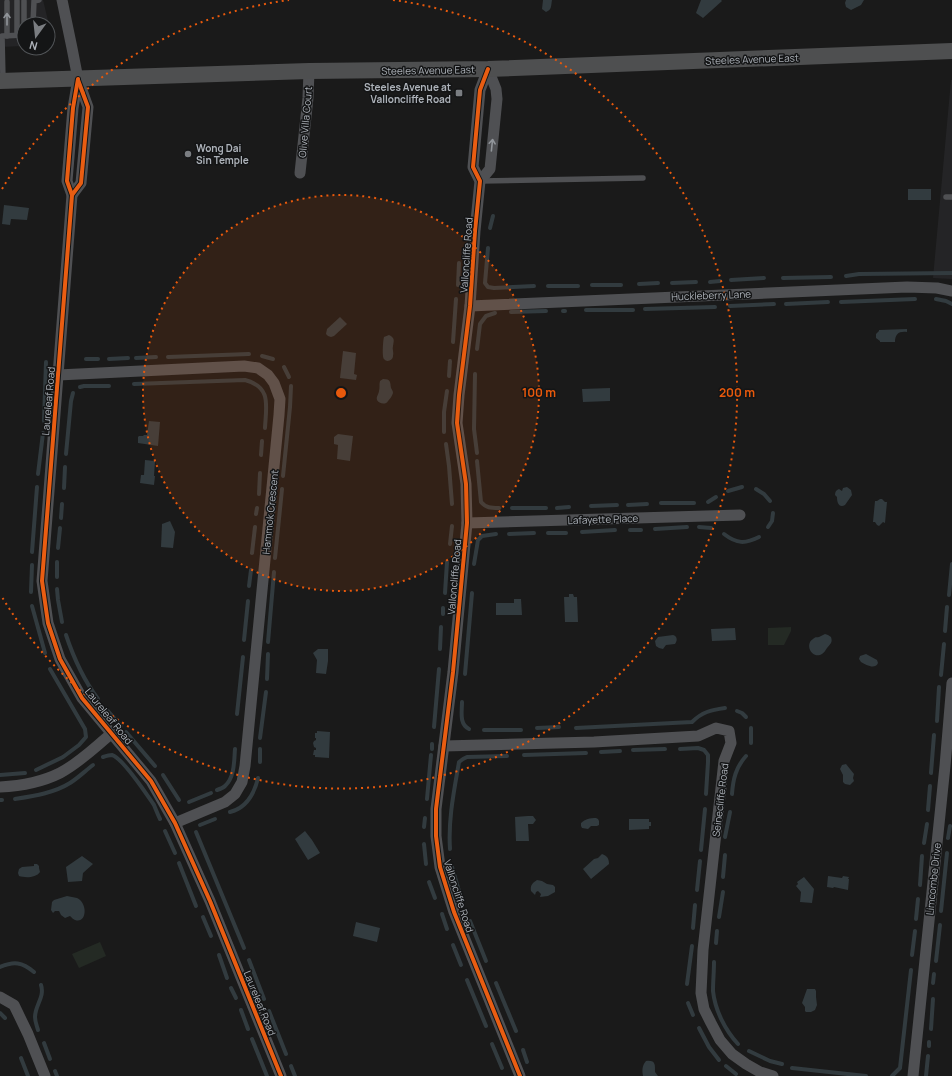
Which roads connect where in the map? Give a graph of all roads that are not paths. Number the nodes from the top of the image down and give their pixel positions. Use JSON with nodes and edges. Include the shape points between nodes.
{"nodes":[{"id":1,"x":39,"y":0,"type":"edge"},
{"id":2,"x":62,"y":0,"type":"edge"},
{"id":3,"x":17,"y":1,"type":"dead end"},
{"id":4,"x":24,"y":1,"type":"dead end"},
{"id":5,"x":7,"y":2,"type":"dead end"},
{"id":6,"x":17,"y":16,"type":"edge"},
{"id":7,"x":24,"y":16,"type":"edge"},
{"id":8,"x":33,"y":16,"type":"edge"},
{"id":9,"x":16,"y":35,"type":"edge"},
{"id":10,"x":3,"y":36,"type":"edge"},
{"id":11,"x":952,"y":51,"type":"edge"},
{"id":12,"x":488,"y":69,"type":"junction"},
{"id":13,"x":309,"y":71,"type":"junction"},
{"id":14,"x":78,"y":79,"type":"junction"},
{"id":15,"x":1,"y":81,"type":"edge"},
{"id":16,"x":300,"y":173,"type":"dead end"},
{"id":17,"x":643,"y":178,"type":"dead end"},
{"id":18,"x":480,"y":181,"type":"junction"},
{"id":19,"x":952,"y":291,"type":"edge"},
{"id":20,"x":470,"y":306,"type":"junction"},
{"id":21,"x":58,"y":375,"type":"junction"},
{"id":22,"x":740,"y":516,"type":"dead end"},
{"id":23,"x":467,"y":523,"type":"junction"},
{"id":24,"x":952,"y":683,"type":"edge"},
{"id":25,"x":111,"y":734,"type":"junction"},
{"id":26,"x":444,"y":746,"type":"junction"},
{"id":27,"x":0,"y":787,"type":"edge"},
{"id":28,"x":175,"y":823,"type":"junction"},
{"id":29,"x":0,"y":997,"type":"edge"},
{"id":30,"x":45,"y":1076,"type":"edge"},
{"id":31,"x":281,"y":1076,"type":"edge"},
{"id":32,"x":520,"y":1076,"type":"edge"},
{"id":33,"x":773,"y":1076,"type":"edge"},
{"id":34,"x":913,"y":1076,"type":"edge"}],
"edges":[{"from":1,"to":8,"type":"lane","via":[[34,1]]},
{"from":2,"to":14,"type":"street"},
{"from":3,"to":6,"type":"lane"},
{"from":4,"to":7,"type":"lane"},
{"from":10,"to":5,"type":"lane","one_way":true},
{"from":9,"to":10,"type":"lane"},
{"from":10,"to":15,"type":"lane"},
{"from":11,"to":12,"type":"main road","name":"Steeles Avenue East"},
{"from":12,"to":13,"type":"main road","name":"Steeles Avenue East"},
{"from":12,"to":18,"type":"street","name":"Valloncliffe Road","via":[[480,90],[473,167]]},
{"from":18,"to":12,"type":"street","name":"Valloncliffe Road","one_way":true,"via":[[490,169],[497,99]]},
{"from":13,"to":14,"type":"main road","name":"Steeles Avenue East"},
{"from":13,"to":16,"type":"street","name":"Olive Villa Court"},
{"from":14,"to":15,"type":"main road","name":"Steeles Avenue East"},
{"from":14,"to":21,"type":"street","name":"Laureleaf Road","via":[[66,181],[72,195]]},
{"from":17,"to":18,"type":"lane"},
{"from":18,"to":20,"type":"street","name":"Valloncliffe Road"},
{"from":19,"to":20,"type":"street","name":"Huckleberry Lane","via":[[907,287]]},
{"from":20,"to":23,"type":"street","name":"Valloncliffe Road","via":[[457,423],[466,484]]},
{"from":21,"to":25,"type":"street","name":"Laureleaf Road","via":[[42,581],[48,623],[60,659],[82,698]]},
{"from":21,"to":28,"type":"street","name":"Hammok Crescent","via":[[244,366],[258,368],[268,375],[280,399],[242,782],[235,794],[225,802]]},
{"from":22,"to":23,"type":"street","name":"Lafayette Place"},
{"from":23,"to":26,"type":"street","name":"Valloncliffe Road"},
{"from":24,"to":34,"type":"street","name":"Limcombe Drive"},
{"from":25,"to":27,"type":"street","via":[[79,760],[47,779]]},
{"from":25,"to":28,"type":"street","name":"Laureleaf Road","via":[[151,781]]},
{"from":26,"to":32,"type":"street","name":"Valloncliffe Road","via":[[436,809],[440,868],[454,912]]},
{"from":26,"to":33,"type":"street","name":"Seinecliffe Road","via":[[594,742],[698,736],[716,728],[729,731],[731,743],[724,761],[700,993],[711,1023],[720,1040],[732,1054],[760,1072]]},
{"from":28,"to":31,"type":"street","name":"Laureleaf Road","via":[[210,901]]},
{"from":29,"to":30,"type":"street","via":[[14,1005]]}]}
